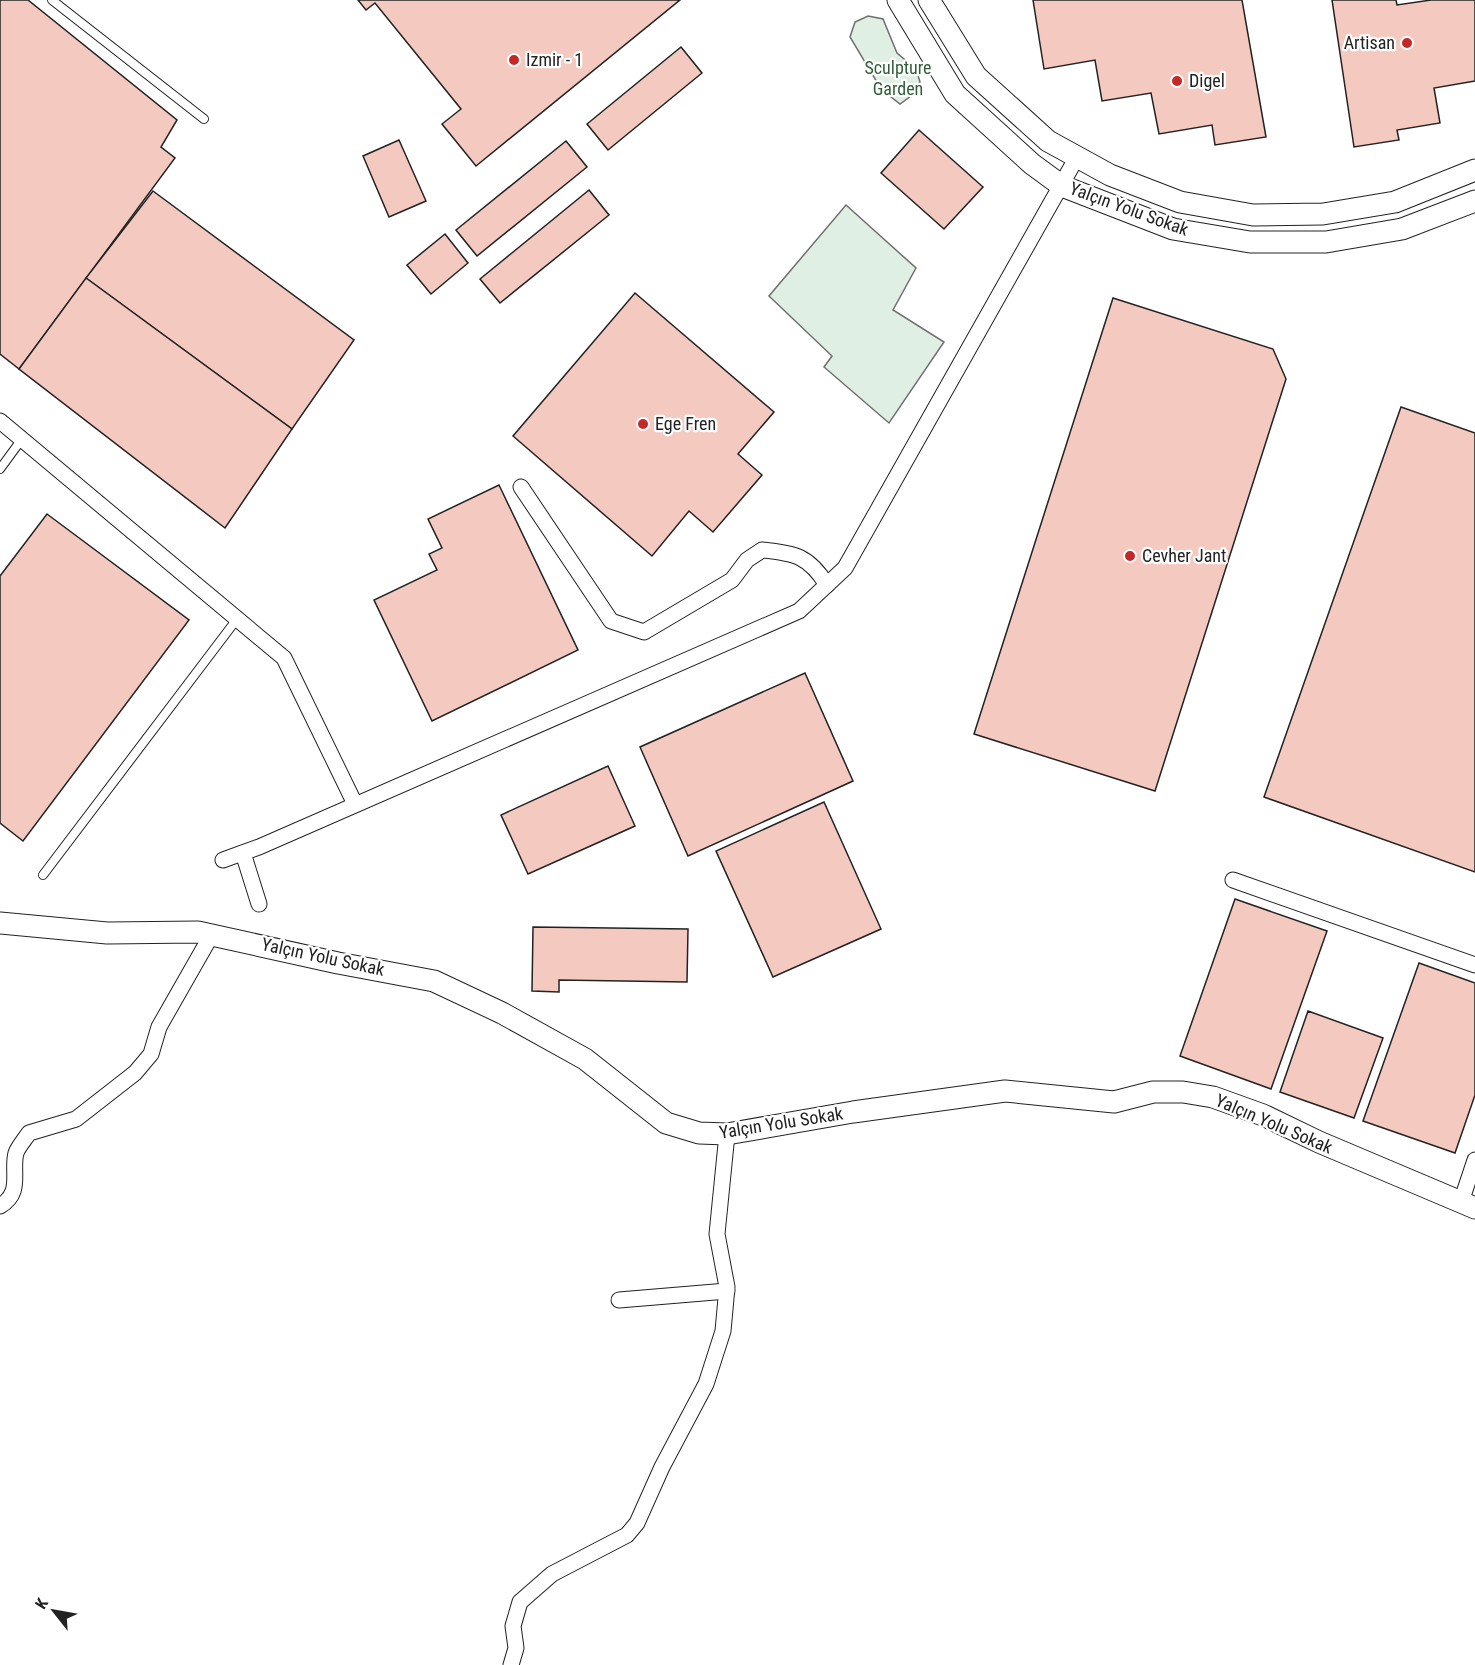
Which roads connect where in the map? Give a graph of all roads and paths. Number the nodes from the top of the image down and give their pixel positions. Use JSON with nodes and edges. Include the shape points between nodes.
{"nodes":[{"id":1,"x":52,"y":0,"type":"edge"},
{"id":2,"x":898,"y":0,"type":"edge"},
{"id":3,"x":929,"y":0,"type":"edge"},
{"id":4,"x":204,"y":119,"type":"dead end"},
{"id":5,"x":1077,"y":157,"type":"junction"},
{"id":6,"x":1475,"y":170,"type":"edge"},
{"id":7,"x":1062,"y":186,"type":"junction"},
{"id":8,"x":1475,"y":201,"type":"edge"},
{"id":9,"x":0,"y":421,"type":"edge"},
{"id":10,"x":22,"y":439,"type":"junction"},
{"id":11,"x":0,"y":469,"type":"edge"},
{"id":12,"x":521,"y":487,"type":"dead end"},
{"id":13,"x":826,"y":585,"type":"junction"},
{"id":14,"x":237,"y":619,"type":"junction"},
{"id":15,"x":356,"y":804,"type":"junction"},
{"id":16,"x":243,"y":853,"type":"junction"},
{"id":17,"x":223,"y":860,"type":"dead end"},
{"id":18,"x":43,"y":875,"type":"dead end"},
{"id":19,"x":1233,"y":880,"type":"dead end"},
{"id":20,"x":259,"y":904,"type":"dead end"},
{"id":21,"x":0,"y":922,"type":"edge"},
{"id":22,"x":212,"y":934,"type":"junction"},
{"id":23,"x":1475,"y":964,"type":"edge"},
{"id":24,"x":727,"y":1134,"type":"junction"},
{"id":25,"x":1475,"y":1160,"type":"edge"},
{"id":26,"x":1468,"y":1205,"type":"edge"},
{"id":27,"x":0,"y":1206,"type":"edge"},
{"id":28,"x":727,"y":1291,"type":"junction"},
{"id":29,"x":619,"y":1300,"type":"dead end"},
{"id":30,"x":511,"y":1665,"type":"edge"}],
"edges":[{"from":1,"to":4,"type":"lane"},
{"from":2,"to":7,"type":"street","name":"Yalçın Yolu Sokak","via":[[955,94]]},
{"from":3,"to":5,"type":"street","name":"Yalçın Yolu Sokak","via":[[976,76],[1048,141]]},
{"from":5,"to":6,"type":"street","name":"Yalçın Yolu Sokak","via":[[1110,175],[1180,202],[1252,215],[1323,214],[1395,202]]},
{"from":5,"to":7,"type":"street"},
{"from":7,"to":8,"type":"street","name":"Yalçın Yolu Sokak","via":[[1173,229],[1250,242],[1326,242],[1402,229]]},
{"from":7,"to":13,"type":"street","via":[[845,568]]},
{"from":9,"to":10,"type":"street"},
{"from":10,"to":11,"type":"lane"},
{"from":10,"to":14,"type":"street"},
{"from":12,"to":13,"type":"street","via":[[611,621],[644,632],[732,580],[747,560],[762,550],[799,556],[815,566]]},
{"from":13,"to":15,"type":"street","via":[[800,611]]},
{"from":14,"to":15,"type":"street","via":[[284,658]]},
{"from":14,"to":18,"type":"lane"},
{"from":15,"to":16,"type":"street"},
{"from":16,"to":17,"type":"street"},
{"from":16,"to":20,"type":"street"},
{"from":19,"to":23,"type":"street"},
{"from":21,"to":22,"type":"street","name":"Yalçın Yolu Sokak","via":[[107,933]]},
{"from":22,"to":24,"type":"street","name":"Yalçın Yolu Sokak","via":[[434,981],[585,1059],[666,1123],[699,1133]]},
{"from":22,"to":27,"type":"street","via":[[159,1027],[151,1054],[135,1073],[76,1119],[29,1133],[16,1154],[17,1180],[6,1203]]},
{"from":24,"to":26,"type":"street","name":"Yalçın Yolu Sokak","via":[[1005,1091],[1114,1102],[1153,1092],[1183,1092],[1213,1097],[1263,1115]]},
{"from":24,"to":28,"type":"street","via":[[717,1234]]},
{"from":25,"to":26,"type":"street"},
{"from":28,"to":29,"type":"street"},
{"from":28,"to":30,"type":"street","via":[[723,1331],[706,1384],[637,1523],[627,1535],[552,1574],[520,1602],[513,1626],[516,1648]]}]}
